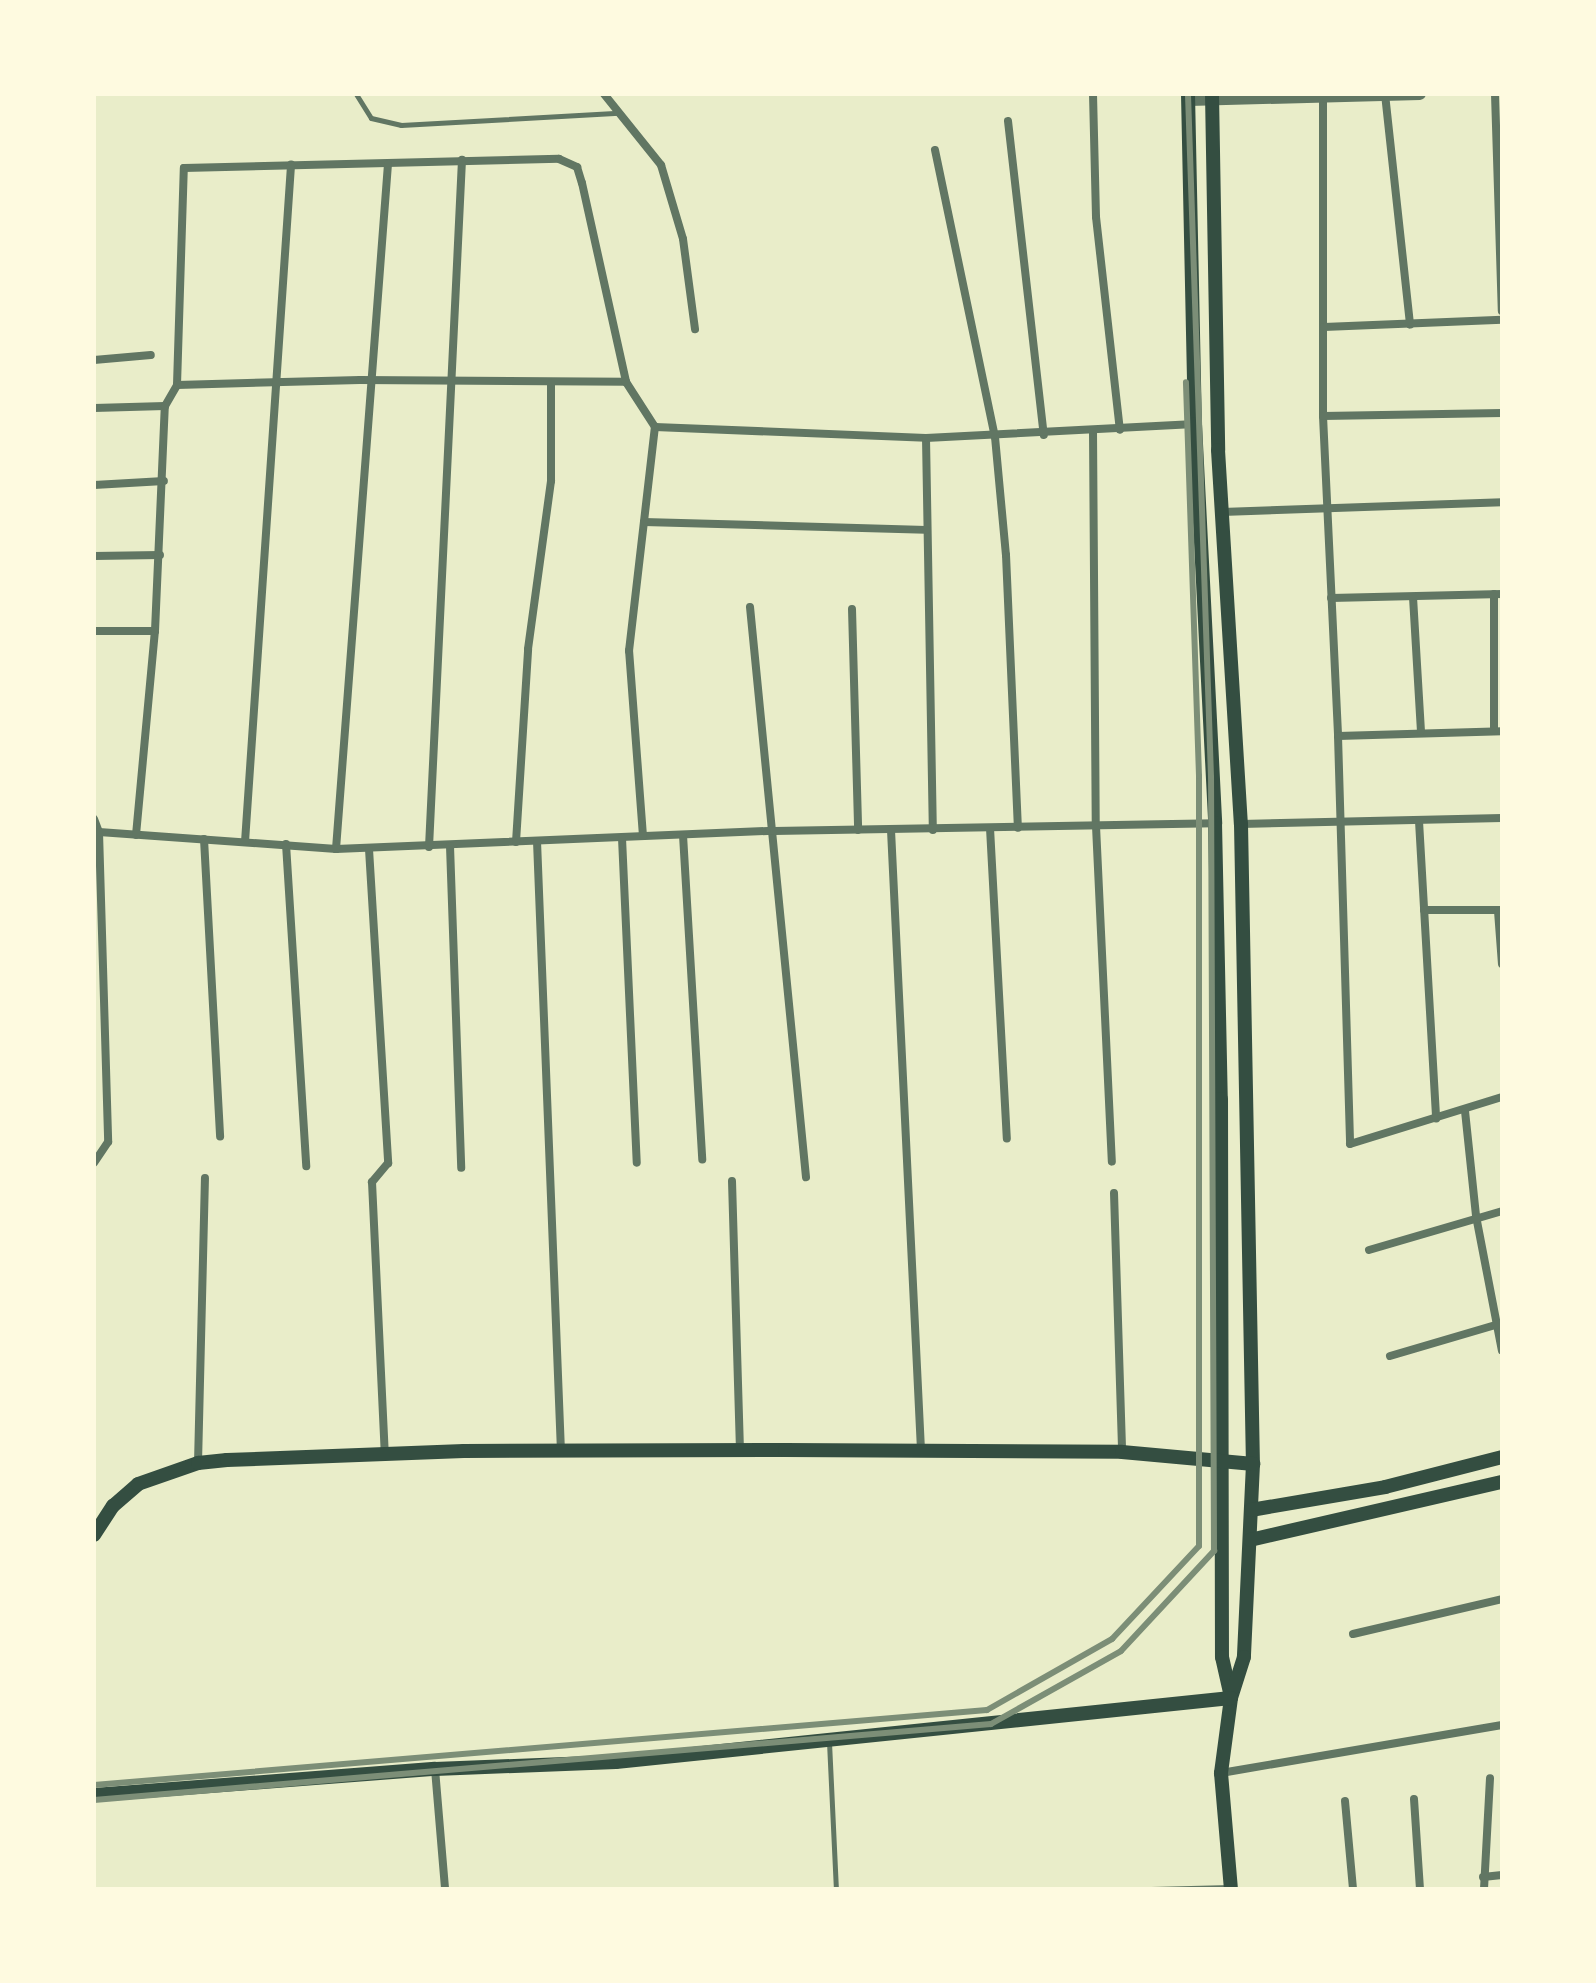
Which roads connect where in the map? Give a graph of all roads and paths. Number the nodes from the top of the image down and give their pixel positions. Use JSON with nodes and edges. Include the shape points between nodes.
{"nodes":[{"id":1,"x":356,"y":94,"type":"edge"},
{"id":2,"x":604,"y":94,"type":"edge"},
{"id":3,"x":1093,"y":94,"type":"edge"},
{"id":4,"x":1385,"y":94,"type":"edge"},
{"id":5,"x":1420,"y":94,"type":"edge"},
{"id":6,"x":1495,"y":94,"type":"edge"},
{"id":7,"x":1323,"y":96,"type":"edge"},
{"id":8,"x":1188,"y":97,"type":"edge"},
{"id":9,"x":1212,"y":99,"type":"edge"},
{"id":10,"x":621,"y":113,"type":"junction"},
{"id":11,"x":1008,"y":121,"type":"dead end"},
{"id":12,"x":935,"y":150,"type":"dead end"},
{"id":13,"x":462,"y":160,"type":"junction"},
{"id":14,"x":388,"y":164,"type":"junction"},
{"id":15,"x":291,"y":165,"type":"junction"},
{"id":16,"x":1502,"y":311,"type":"edge"},
{"id":17,"x":1502,"y":320,"type":"edge"},
{"id":18,"x":1410,"y":325,"type":"junction"},
{"id":19,"x":1324,"y":327,"type":"junction"},
{"id":20,"x":695,"y":329,"type":"dead end"},
{"id":21,"x":151,"y":355,"type":"dead end"},
{"id":22,"x":94,"y":360,"type":"edge"},
{"id":23,"x":370,"y":380,"type":"junction"},
{"id":24,"x":276,"y":382,"type":"junction"},
{"id":25,"x":626,"y":382,"type":"junction"},
{"id":26,"x":551,"y":383,"type":"junction"},
{"id":27,"x":453,"y":384,"type":"junction"},
{"id":28,"x":177,"y":385,"type":"junction"},
{"id":29,"x":165,"y":406,"type":"junction"},
{"id":30,"x":94,"y":408,"type":"edge"},
{"id":31,"x":1502,"y":413,"type":"edge"},
{"id":32,"x":1323,"y":416,"type":"junction"},
{"id":33,"x":1195,"y":424,"type":"junction"},
{"id":34,"x":655,"y":427,"type":"junction"},
{"id":35,"x":1120,"y":430,"type":"junction"},
{"id":36,"x":1093,"y":431,"type":"junction"},
{"id":37,"x":1044,"y":435,"type":"junction"},
{"id":38,"x":995,"y":437,"type":"junction"},
{"id":39,"x":926,"y":438,"type":"junction"},
{"id":40,"x":164,"y":481,"type":"junction"},
{"id":41,"x":94,"y":485,"type":"edge"},
{"id":42,"x":1502,"y":502,"type":"edge"},
{"id":43,"x":1326,"y":507,"type":"junction"},
{"id":44,"x":1222,"y":512,"type":"junction"},
{"id":45,"x":644,"y":522,"type":"junction"},
{"id":46,"x":926,"y":530,"type":"junction"},
{"id":47,"x":160,"y":555,"type":"junction"},
{"id":48,"x":94,"y":556,"type":"edge"},
{"id":49,"x":1498,"y":594,"type":"edge"},
{"id":50,"x":1413,"y":597,"type":"junction"},
{"id":51,"x":1331,"y":598,"type":"junction"},
{"id":52,"x":750,"y":607,"type":"dead end"},
{"id":53,"x":852,"y":609,"type":"dead end"},
{"id":54,"x":94,"y":631,"type":"edge"},
{"id":55,"x":155,"y":631,"type":"junction"},
{"id":56,"x":1421,"y":731,"type":"junction"},
{"id":57,"x":1498,"y":731,"type":"edge"},
{"id":58,"x":1338,"y":736,"type":"junction"},
{"id":59,"x":1502,"y":818,"type":"edge"},
{"id":60,"x":94,"y":819,"type":"edge"},
{"id":61,"x":1341,"y":821,"type":"junction"},
{"id":62,"x":1419,"y":821,"type":"junction"},
{"id":63,"x":1215,"y":823,"type":"junction"},
{"id":64,"x":1241,"y":824,"type":"junction"},
{"id":65,"x":1096,"y":826,"type":"junction"},
{"id":66,"x":990,"y":828,"type":"junction"},
{"id":67,"x":1018,"y":828,"type":"junction"},
{"id":68,"x":858,"y":830,"type":"junction"},
{"id":69,"x":891,"y":830,"type":"junction"},
{"id":70,"x":933,"y":830,"type":"junction"},
{"id":71,"x":774,"y":831,"type":"junction"},
{"id":72,"x":99,"y":832,"type":"junction"},
{"id":73,"x":136,"y":835,"type":"junction"},
{"id":74,"x":683,"y":835,"type":"junction"},
{"id":75,"x":643,"y":836,"type":"junction"},
{"id":76,"x":622,"y":838,"type":"junction"},
{"id":77,"x":204,"y":839,"type":"junction"},
{"id":78,"x":537,"y":841,"type":"junction"},
{"id":79,"x":245,"y":842,"type":"junction"},
{"id":80,"x":516,"y":842,"type":"junction"},
{"id":81,"x":286,"y":844,"type":"junction"},
{"id":82,"x":450,"y":846,"type":"junction"},
{"id":83,"x":429,"y":847,"type":"junction"},
{"id":84,"x":336,"y":849,"type":"junction"},
{"id":85,"x":369,"y":849,"type":"junction"},
{"id":86,"x":1424,"y":910,"type":"junction"},
{"id":87,"x":1500,"y":910,"type":"edge"},
{"id":88,"x":1502,"y":964,"type":"edge"},
{"id":89,"x":1502,"y":1097,"type":"edge"},
{"id":90,"x":1465,"y":1111,"type":"junction"},
{"id":91,"x":1436,"y":1119,"type":"junction"},
{"id":92,"x":220,"y":1137,"type":"dead end"},
{"id":93,"x":1007,"y":1139,"type":"dead end"},
{"id":94,"x":702,"y":1159,"type":"dead end"},
{"id":95,"x":1112,"y":1162,"type":"dead end"},
{"id":96,"x":94,"y":1163,"type":"edge"},
{"id":97,"x":637,"y":1163,"type":"dead end"},
{"id":98,"x":306,"y":1166,"type":"dead end"},
{"id":99,"x":461,"y":1168,"type":"dead end"},
{"id":100,"x":806,"y":1177,"type":"dead end"},
{"id":101,"x":205,"y":1178,"type":"dead end"},
{"id":102,"x":732,"y":1181,"type":"dead end"},
{"id":103,"x":1114,"y":1193,"type":"dead end"},
{"id":104,"x":1502,"y":1211,"type":"edge"},
{"id":105,"x":1476,"y":1216,"type":"junction"},
{"id":106,"x":1369,"y":1250,"type":"dead end"},
{"id":107,"x":1498,"y":1324,"type":"edge"},
{"id":108,"x":1502,"y":1351,"type":"edge"},
{"id":109,"x":1390,"y":1356,"type":"dead end"},
{"id":110,"x":740,"y":1450,"type":"junction"},
{"id":111,"x":561,"y":1451,"type":"junction"},
{"id":112,"x":921,"y":1451,"type":"junction"},
{"id":113,"x":1122,"y":1452,"type":"junction"},
{"id":114,"x":385,"y":1454,"type":"junction"},
{"id":115,"x":1502,"y":1457,"type":"edge"},
{"id":116,"x":198,"y":1463,"type":"junction"},
{"id":117,"x":1225,"y":1463,"type":"junction"},
{"id":118,"x":1253,"y":1464,"type":"junction"},
{"id":119,"x":1502,"y":1482,"type":"edge"},
{"id":120,"x":1251,"y":1510,"type":"junction"},
{"id":121,"x":94,"y":1535,"type":"edge"},
{"id":122,"x":1250,"y":1540,"type":"junction"},
{"id":123,"x":1502,"y":1599,"type":"edge"},
{"id":124,"x":1353,"y":1634,"type":"dead end"},
{"id":125,"x":1231,"y":1698,"type":"junction"},
{"id":126,"x":1502,"y":1725,"type":"edge"},
{"id":127,"x":829,"y":1737,"type":"junction"},
{"id":128,"x":435,"y":1769,"type":"junction"},
{"id":129,"x":1221,"y":1773,"type":"junction"},
{"id":130,"x":1490,"y":1778,"type":"dead end"},
{"id":131,"x":94,"y":1795,"type":"edge"},
{"id":132,"x":1414,"y":1799,"type":"dead end"},
{"id":133,"x":1345,"y":1801,"type":"dead end"},
{"id":134,"x":1502,"y":1875,"type":"edge"},
{"id":135,"x":1483,"y":1877,"type":"junction"},
{"id":136,"x":1231,"y":1888,"type":"edge"},
{"id":137,"x":445,"y":1889,"type":"edge"},
{"id":138,"x":836,"y":1889,"type":"edge"},
{"id":139,"x":1151,"y":1889,"type":"edge"},
{"id":140,"x":1353,"y":1889,"type":"edge"},
{"id":141,"x":1420,"y":1889,"type":"edge"},
{"id":142,"x":1484,"y":1889,"type":"edge"}],
"edges":[{"from":1,"to":10,"type":"lane","via":[[371,118],[401,125]]},
{"from":2,"to":10,"type":"street"},
{"from":3,"to":35,"type":"street","via":[[1096,217]]},
{"from":4,"to":5,"type":"street"},
{"from":4,"to":7,"type":"street"},
{"from":4,"to":18,"type":"street"},
{"from":6,"to":16,"type":"street"},
{"from":7,"to":9,"type":"street"},
{"from":7,"to":19,"type":"street"},
{"from":8,"to":9,"type":"street"},
{"from":8,"to":33,"type":"main road"},
{"from":9,"to":44,"type":"main road"},
{"from":10,"to":20,"type":"street","via":[[661,165],[676,206]]},
{"from":11,"to":37,"type":"street"},
{"from":12,"to":38,"type":"street"},
{"from":13,"to":14,"type":"street"},
{"from":13,"to":25,"type":"street","via":[[559,159],[577,167]]},
{"from":13,"to":27,"type":"street"},
{"from":14,"to":15,"type":"street"},
{"from":14,"to":23,"type":"street"},
{"from":15,"to":24,"type":"street"},
{"from":15,"to":28,"type":"street","via":[[184,168]]},
{"from":17,"to":18,"type":"street"},
{"from":18,"to":19,"type":"street"},
{"from":19,"to":32,"type":"street"},
{"from":21,"to":22,"type":"street"},
{"from":23,"to":24,"type":"street"},
{"from":23,"to":27,"type":"street"},
{"from":23,"to":84,"type":"street"},
{"from":24,"to":28,"type":"street"},
{"from":24,"to":79,"type":"street"},
{"from":25,"to":26,"type":"street"},
{"from":25,"to":34,"type":"street"},
{"from":26,"to":27,"type":"street"},
{"from":26,"to":80,"type":"street","via":[[551,481],[528,649]]},
{"from":27,"to":83,"type":"street"},
{"from":28,"to":29,"type":"street"},
{"from":29,"to":30,"type":"street"},
{"from":29,"to":40,"type":"street"},
{"from":31,"to":32,"type":"street"},
{"from":32,"to":43,"type":"street"},
{"from":33,"to":35,"type":"street"},
{"from":33,"to":63,"type":"main road"},
{"from":34,"to":39,"type":"street"},
{"from":34,"to":45,"type":"street"},
{"from":35,"to":36,"type":"street"},
{"from":36,"to":37,"type":"street"},
{"from":36,"to":65,"type":"street"},
{"from":37,"to":38,"type":"street"},
{"from":38,"to":39,"type":"street"},
{"from":38,"to":67,"type":"street","via":[[1006,555]]},
{"from":39,"to":46,"type":"street"},
{"from":40,"to":41,"type":"street"},
{"from":40,"to":47,"type":"street"},
{"from":42,"to":43,"type":"street"},
{"from":43,"to":44,"type":"street"},
{"from":43,"to":51,"type":"street"},
{"from":44,"to":64,"type":"main road"},
{"from":45,"to":46,"type":"street"},
{"from":45,"to":75,"type":"street","via":[[629,651]]},
{"from":46,"to":70,"type":"street"},
{"from":47,"to":48,"type":"street"},
{"from":47,"to":55,"type":"street"},
{"from":49,"to":50,"type":"street"},
{"from":49,"to":57,"type":"street"},
{"from":50,"to":51,"type":"street"},
{"from":50,"to":56,"type":"street"},
{"from":51,"to":58,"type":"street"},
{"from":52,"to":71,"type":"street"},
{"from":53,"to":68,"type":"street"},
{"from":54,"to":55,"type":"street"},
{"from":55,"to":73,"type":"street"},
{"from":56,"to":57,"type":"street"},
{"from":56,"to":58,"type":"street"},
{"from":58,"to":61,"type":"street"},
{"from":59,"to":62,"type":"street"},
{"from":60,"to":72,"type":"street"},
{"from":61,"to":62,"type":"street"},
{"from":61,"to":64,"type":"street"},
{"from":61,"to":91,"type":"street","via":[[1350,1144]]},
{"from":62,"to":86,"type":"street"},
{"from":63,"to":65,"type":"street"},
{"from":63,"to":117,"type":"main road"},
{"from":64,"to":118,"type":"main road"},
{"from":65,"to":67,"type":"street"},
{"from":65,"to":95,"type":"street"},
{"from":66,"to":67,"type":"street"},
{"from":66,"to":70,"type":"street"},
{"from":66,"to":93,"type":"street"},
{"from":68,"to":69,"type":"street"},
{"from":68,"to":71,"type":"street"},
{"from":69,"to":70,"type":"street"},
{"from":69,"to":112,"type":"street"},
{"from":71,"to":74,"type":"street"},
{"from":71,"to":100,"type":"street"},
{"from":72,"to":73,"type":"street"},
{"from":72,"to":96,"type":"street","via":[[108,1142]]},
{"from":73,"to":77,"type":"street"},
{"from":74,"to":75,"type":"street"},
{"from":74,"to":94,"type":"street"},
{"from":75,"to":76,"type":"street"},
{"from":76,"to":78,"type":"street"},
{"from":76,"to":97,"type":"street"},
{"from":77,"to":79,"type":"street"},
{"from":77,"to":92,"type":"street"},
{"from":78,"to":80,"type":"street"},
{"from":78,"to":111,"type":"street"},
{"from":79,"to":81,"type":"street"},
{"from":80,"to":82,"type":"street"},
{"from":81,"to":84,"type":"street"},
{"from":81,"to":98,"type":"street"},
{"from":82,"to":83,"type":"street"},
{"from":82,"to":99,"type":"street"},
{"from":83,"to":85,"type":"street"},
{"from":84,"to":85,"type":"street"},
{"from":85,"to":114,"type":"street","via":[[388,1163],[372,1182]]},
{"from":86,"to":87,"type":"street"},
{"from":86,"to":91,"type":"street"},
{"from":87,"to":88,"type":"street"},
{"from":89,"to":90,"type":"street"},
{"from":90,"to":91,"type":"street"},
{"from":90,"to":105,"type":"street"},
{"from":101,"to":116,"type":"street"},
{"from":102,"to":110,"type":"street"},
{"from":103,"to":113,"type":"street"},
{"from":104,"to":105,"type":"street"},
{"from":105,"to":106,"type":"street"},
{"from":105,"to":107,"type":"street"},
{"from":107,"to":108,"type":"street"},
{"from":107,"to":109,"type":"street"},
{"from":110,"to":111,"type":"main road"},
{"from":110,"to":112,"type":"main road"},
{"from":111,"to":114,"type":"main road"},
{"from":112,"to":113,"type":"main road"},
{"from":113,"to":117,"type":"main road"},
{"from":114,"to":116,"type":"main road"},
{"from":115,"to":120,"type":"main road","via":[[1385,1487]]},
{"from":116,"to":121,"type":"main road","via":[[138,1484],[113,1506]]},
{"from":117,"to":118,"type":"main road"},
{"from":117,"to":125,"type":"main road","via":[[1222,1657]]},
{"from":118,"to":120,"type":"main road"},
{"from":119,"to":122,"type":"main road"},
{"from":120,"to":122,"type":"main road"},
{"from":122,"to":125,"type":"main road","via":[[1244,1657]]},
{"from":123,"to":124,"type":"street"},
{"from":125,"to":127,"type":"main road"},
{"from":125,"to":129,"type":"main road"},
{"from":126,"to":129,"type":"street"},
{"from":127,"to":128,"type":"main road","via":[[616,1762]]},
{"from":127,"to":138,"type":"lane"},
{"from":128,"to":131,"type":"main road"},
{"from":128,"to":137,"type":"street"},
{"from":129,"to":136,"type":"main road"},
{"from":130,"to":135,"type":"street"},
{"from":132,"to":141,"type":"street"},
{"from":133,"to":140,"type":"street"},
{"from":134,"to":135,"type":"street"},
{"from":135,"to":142,"type":"street"},
{"from":136,"to":139,"type":"lane"}]}
